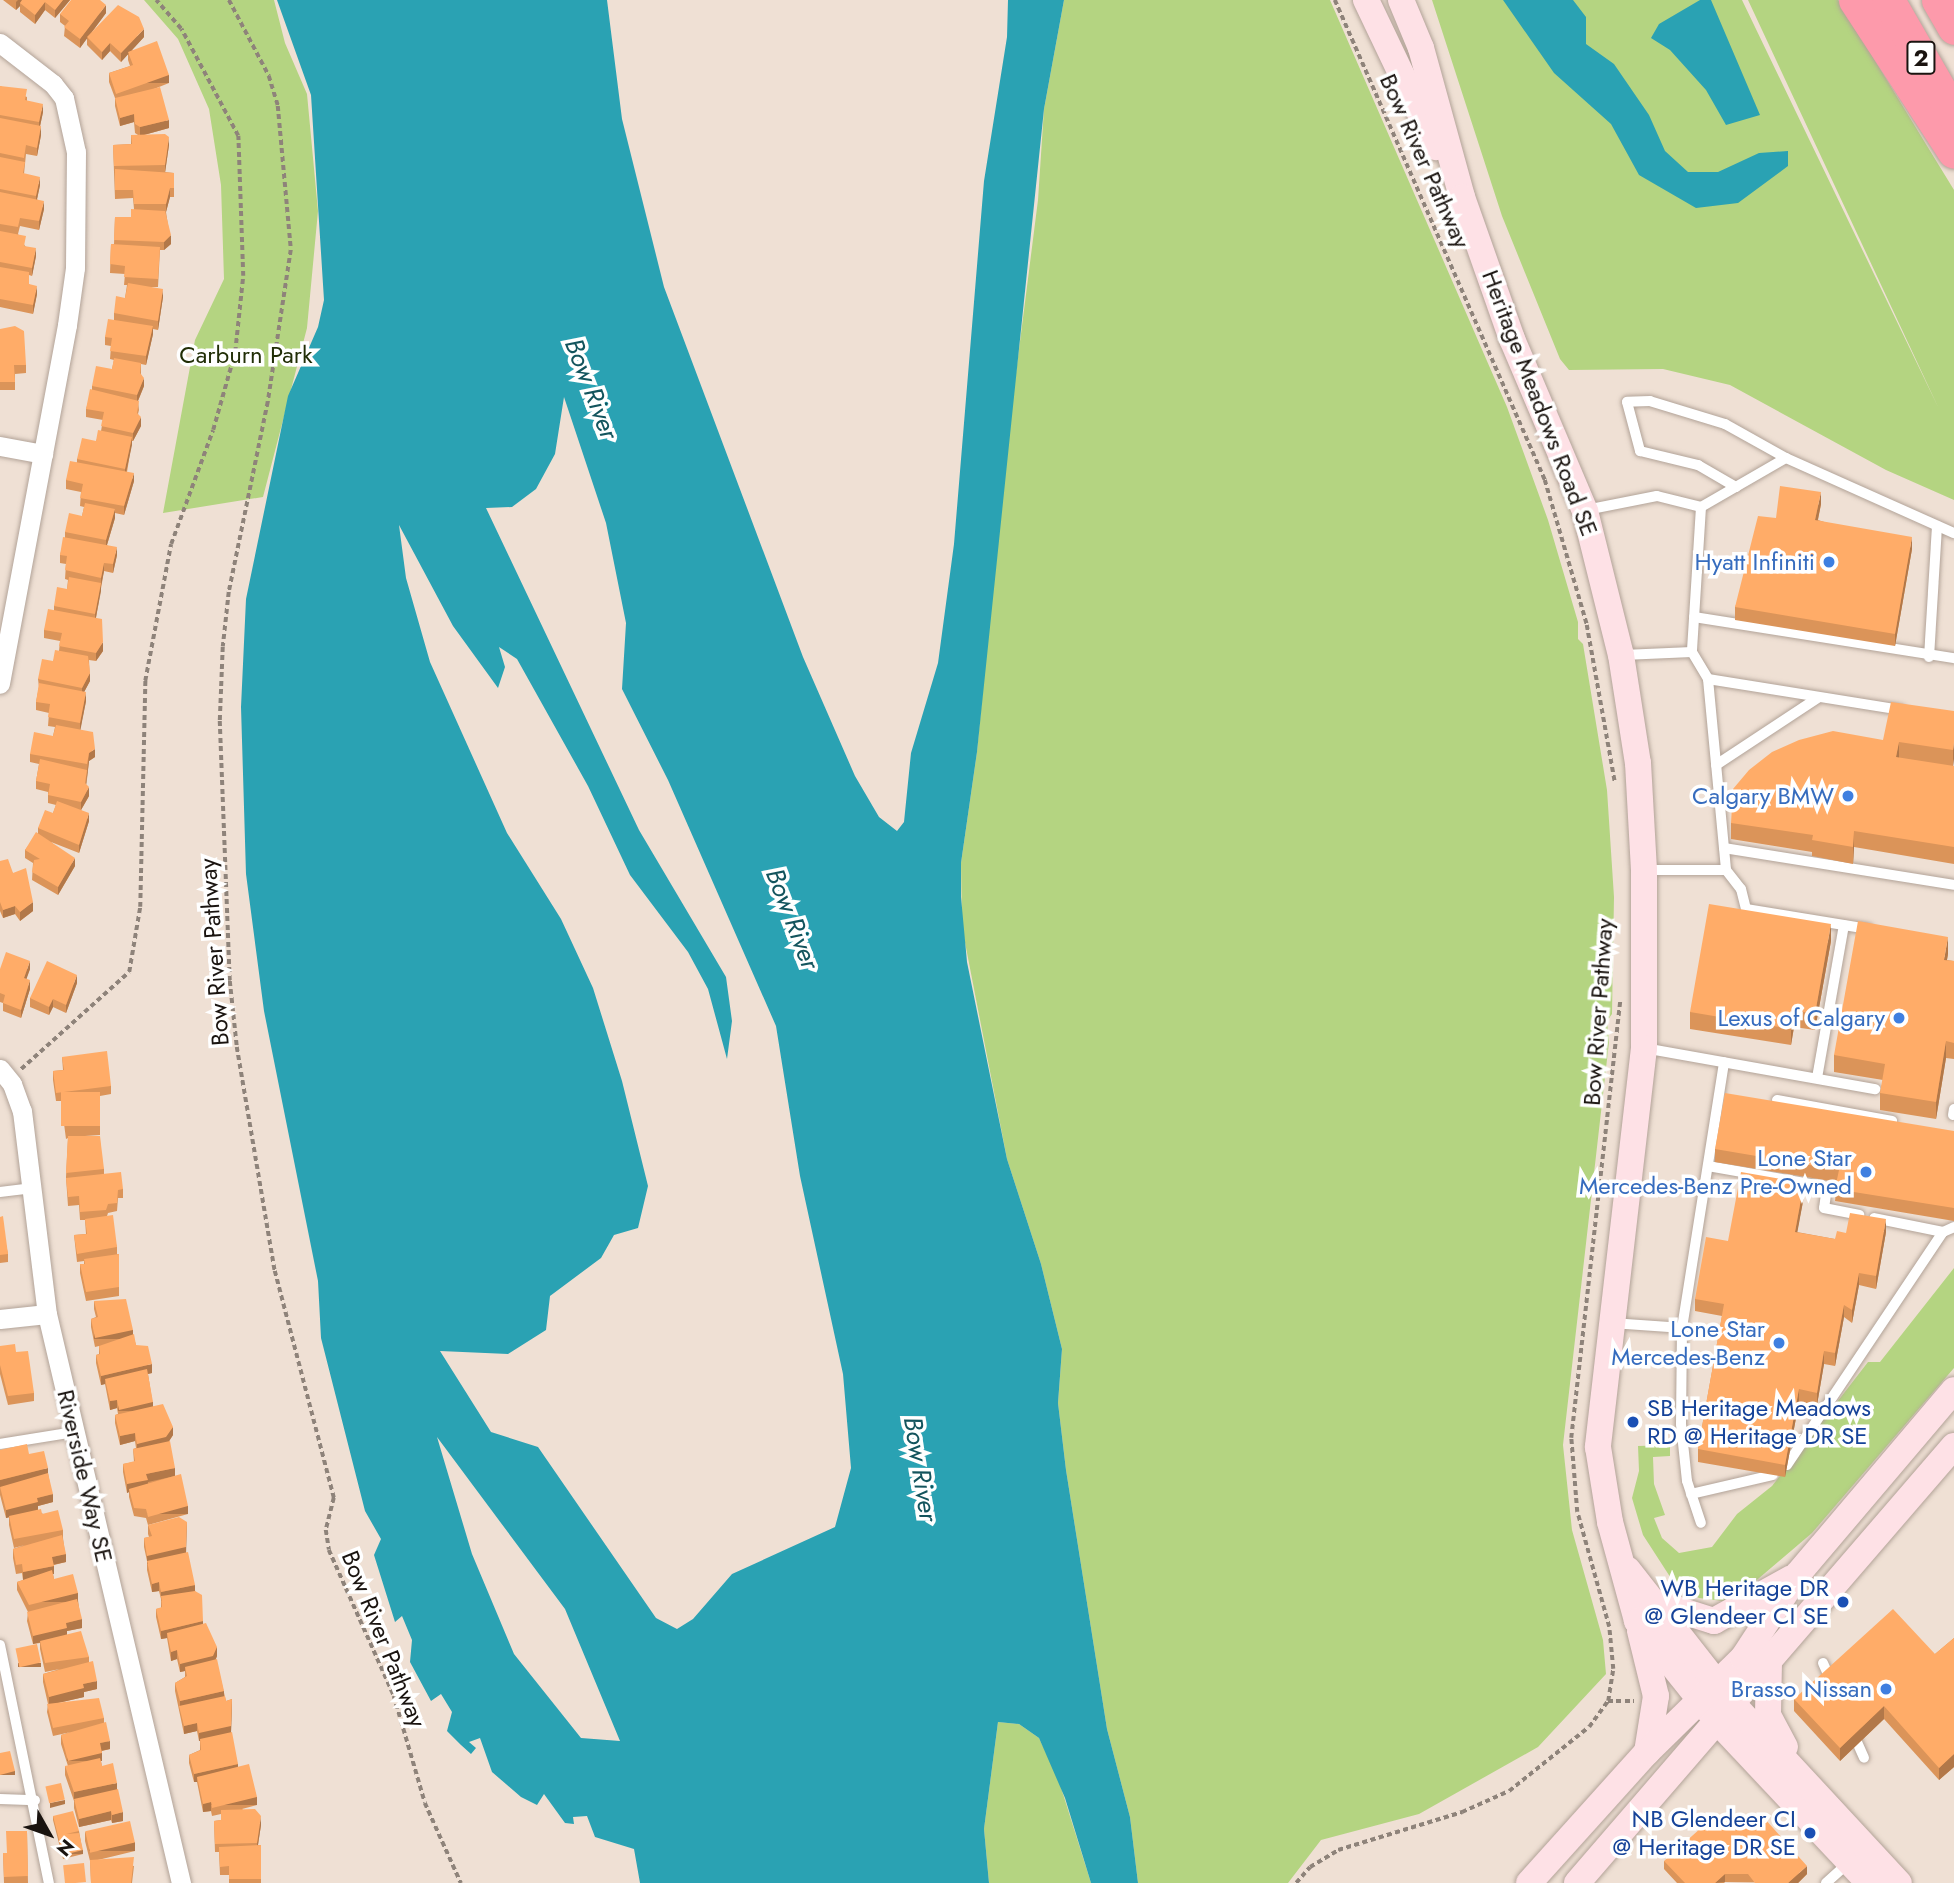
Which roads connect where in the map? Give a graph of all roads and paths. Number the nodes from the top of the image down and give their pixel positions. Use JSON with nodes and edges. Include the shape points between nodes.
{"nodes":[{"id":1,"x":156,"y":0,"type":"edge"},
{"id":2,"x":229,"y":0,"type":"edge"},
{"id":3,"x":1335,"y":0,"type":"edge"},
{"id":4,"x":1366,"y":0,"type":"edge"},
{"id":5,"x":1401,"y":0,"type":"edge"},
{"id":6,"x":1856,"y":0,"type":"edge"},
{"id":7,"x":1888,"y":0,"type":"edge"},
{"id":8,"x":1938,"y":0,"type":"edge"},
{"id":9,"x":1954,"y":28,"type":"edge"},
{"id":10,"x":0,"y":43,"type":"edge"},
{"id":11,"x":1954,"y":115,"type":"edge"},
{"id":12,"x":1954,"y":152,"type":"edge"},
{"id":13,"x":1462,"y":197,"type":"junction"},
{"id":14,"x":0,"y":446,"type":"edge"},
{"id":15,"x":43,"y":454,"type":"junction"},
{"id":16,"x":1786,"y":458,"type":"junction"},
{"id":17,"x":1736,"y":487,"type":"junction"},
{"id":18,"x":1701,"y":507,"type":"junction"},
{"id":19,"x":1585,"y":511,"type":"junction"},
{"id":20,"x":1937,"y":526,"type":"junction"},
{"id":21,"x":1954,"y":533,"type":"edge"},
{"id":22,"x":1694,"y":617,"type":"junction"},
{"id":23,"x":1692,"y":652,"type":"junction"},
{"id":24,"x":1621,"y":655,"type":"junction"},
{"id":25,"x":1928,"y":657,"type":"junction"},
{"id":26,"x":1954,"y":657,"type":"edge"},
{"id":27,"x":1708,"y":679,"type":"junction"},
{"id":28,"x":0,"y":684,"type":"edge"},
{"id":29,"x":1819,"y":697,"type":"junction"},
{"id":30,"x":1918,"y":713,"type":"edge"},
{"id":31,"x":1716,"y":765,"type":"junction"},
{"id":32,"x":1615,"y":789,"type":"dead end"},
{"id":33,"x":1724,"y":848,"type":"junction"},
{"id":34,"x":1644,"y":870,"type":"junction"},
{"id":35,"x":1726,"y":870,"type":"junction"},
{"id":36,"x":1954,"y":885,"type":"edge"},
{"id":37,"x":1844,"y":925,"type":"junction"},
{"id":38,"x":1883,"y":932,"type":"edge"},
{"id":39,"x":1620,"y":996,"type":"dead end"},
{"id":40,"x":1644,"y":1048,"type":"junction"},
{"id":41,"x":1724,"y":1062,"type":"junction"},
{"id":42,"x":4,"y":1073,"type":"edge"},
{"id":43,"x":1817,"y":1078,"type":"junction"},
{"id":44,"x":1875,"y":1089,"type":"dead end"},
{"id":45,"x":1777,"y":1100,"type":"edge"},
{"id":46,"x":1901,"y":1123,"type":"edge"},
{"id":47,"x":1708,"y":1166,"type":"junction"},
{"id":48,"x":31,"y":1188,"type":"junction"},
{"id":49,"x":0,"y":1192,"type":"edge"},
{"id":50,"x":1954,"y":1227,"type":"edge"},
{"id":51,"x":1943,"y":1232,"type":"junction"},
{"id":52,"x":47,"y":1314,"type":"junction"},
{"id":53,"x":0,"y":1319,"type":"edge"},
{"id":54,"x":1609,"y":1322,"type":"junction"},
{"id":55,"x":1682,"y":1328,"type":"junction"},
{"id":56,"x":1954,"y":1390,"type":"edge"},
{"id":57,"x":74,"y":1432,"type":"junction"},
{"id":58,"x":0,"y":1444,"type":"edge"},
{"id":59,"x":1954,"y":1446,"type":"edge"},
{"id":60,"x":1787,"y":1465,"type":"edge"},
{"id":61,"x":1773,"y":1475,"type":"edge"},
{"id":62,"x":1691,"y":1494,"type":"junction"},
{"id":63,"x":1701,"y":1523,"type":"dead end"},
{"id":64,"x":1798,"y":1574,"type":"junction"},
{"id":65,"x":1646,"y":1611,"type":"junction"},
{"id":66,"x":0,"y":1645,"type":"edge"},
{"id":67,"x":1769,"y":1662,"type":"junction"},
{"id":68,"x":1823,"y":1662,"type":"dead end"},
{"id":69,"x":1838,"y":1699,"type":"edge"},
{"id":70,"x":1647,"y":1700,"type":"dead end"},
{"id":71,"x":1608,"y":1701,"type":"junction"},
{"id":72,"x":1717,"y":1703,"type":"junction"},
{"id":73,"x":1849,"y":1723,"type":"edge"},
{"id":74,"x":1647,"y":1752,"type":"junction"},
{"id":75,"x":1864,"y":1758,"type":"dead end"},
{"id":76,"x":0,"y":1799,"type":"edge"},
{"id":77,"x":35,"y":1800,"type":"junction"},
{"id":78,"x":1832,"y":1810,"type":"junction"},
{"id":79,"x":1850,"y":1861,"type":"junction"},
{"id":80,"x":49,"y":1883,"type":"edge"},
{"id":81,"x":181,"y":1883,"type":"edge"},
{"id":82,"x":461,"y":1883,"type":"edge"},
{"id":83,"x":1296,"y":1883,"type":"edge"},
{"id":84,"x":1529,"y":1883,"type":"edge"},
{"id":85,"x":1577,"y":1883,"type":"edge"},
{"id":86,"x":1826,"y":1883,"type":"edge"},
{"id":87,"x":1870,"y":1883,"type":"edge"},
{"id":88,"x":1899,"y":1883,"type":"edge"}],
"edges":[{"from":1,"to":42,"type":"path","via":[[181,29],[238,136],[243,276],[235,352],[213,430],[171,544],[145,681],[140,907],[129,972],[39,1056]]},
{"from":2,"to":82,"type":"path","name":"Bow River Pathway","via":[[269,76],[278,106],[291,250],[223,647],[220,722],[230,981],[237,1047],[275,1271],[334,1498],[326,1530],[329,1550],[394,1696],[425,1803]]},
{"from":3,"to":32,"type":"path","name":"Bow River Pathway","via":[[1545,480],[1587,625]]},
{"from":4,"to":13,"type":"main road","name":"Heritage Meadows Road SE"},
{"from":5,"to":13,"type":"main road","name":"Heritage Meadows Road SE","via":[[1420,48]]},
{"from":6,"to":12,"type":"highway"},
{"from":7,"to":11,"type":"highway","number":"2"},
{"from":8,"to":9,"type":"highway","number":"2"},
{"from":10,"to":15,"type":"street","via":[[64,98],[76,152],[75,268]]},
{"from":13,"to":19,"type":"main road","name":"Heritage Meadows Road SE","via":[[1512,339]]},
{"from":14,"to":15,"type":"street"},
{"from":15,"to":28,"type":"street"},
{"from":16,"to":17,"type":"lane"},
{"from":16,"to":17,"type":"lane","via":[[1725,424],[1650,401],[1626,402],[1640,452],[1698,465]]},
{"from":16,"to":20,"type":"lane"},
{"from":17,"to":18,"type":"lane"},
{"from":18,"to":19,"type":"lane","via":[[1657,496]]},
{"from":18,"to":22,"type":"lane"},
{"from":19,"to":24,"type":"main road","name":"Heritage Meadows Road SE"},
{"from":20,"to":21,"type":"lane"},
{"from":20,"to":25,"type":"lane"},
{"from":22,"to":23,"type":"lane"},
{"from":22,"to":25,"type":"lane"},
{"from":23,"to":24,"type":"lane"},
{"from":23,"to":27,"type":"lane"},
{"from":24,"to":34,"type":"main road","name":"Heritage Meadows Road SE","via":[[1638,763]]},
{"from":25,"to":26,"type":"lane","via":[[1945,653]]},
{"from":27,"to":29,"type":"lane"},
{"from":27,"to":31,"type":"lane"},
{"from":29,"to":30,"type":"lane"},
{"from":29,"to":31,"type":"lane"},
{"from":31,"to":33,"type":"lane"},
{"from":33,"to":35,"type":"lane"},
{"from":33,"to":36,"type":"lane"},
{"from":34,"to":35,"type":"lane"},
{"from":34,"to":40,"type":"main road","name":"Heritage Meadows Road SE"},
{"from":35,"to":37,"type":"lane","via":[[1741,889],[1746,909]]},
{"from":37,"to":38,"type":"lane"},
{"from":37,"to":43,"type":"lane"},
{"from":39,"to":71,"type":"path","name":"Bow River Pathway","via":[[1571,1438],[1577,1512],[1609,1627],[1613,1669]]},
{"from":40,"to":41,"type":"lane"},
{"from":40,"to":54,"type":"main road","name":"Heritage Meadows Road SE"},
{"from":41,"to":43,"type":"lane"},
{"from":41,"to":47,"type":"lane"},
{"from":42,"to":48,"type":"street","name":"Riverside Way SE","via":[[22,1111]]},
{"from":43,"to":44,"type":"lane"},
{"from":45,"to":46,"type":"lane"},
{"from":47,"to":51,"type":"lane","via":[[1827,1187],[1824,1208]]},
{"from":47,"to":55,"type":"lane"},
{"from":48,"to":49,"type":"lane"},
{"from":48,"to":52,"type":"street","name":"Riverside Way SE"},
{"from":50,"to":51,"type":"lane"},
{"from":51,"to":60,"type":"lane"},
{"from":52,"to":53,"type":"street"},
{"from":52,"to":57,"type":"street","name":"Riverside Way SE"},
{"from":54,"to":55,"type":"lane"},
{"from":54,"to":65,"type":"main road","name":"Heritage Meadows Road SE","via":[[1598,1447],[1610,1522]]},
{"from":55,"to":62,"type":"lane","via":[[1681,1424]]},
{"from":56,"to":64,"type":"main road"},
{"from":57,"to":58,"type":"lane"},
{"from":57,"to":81,"type":"street","name":"Riverside Way SE"},
{"from":59,"to":67,"type":"main road"},
{"from":61,"to":62,"type":"lane"},
{"from":62,"to":63,"type":"lane"},
{"from":64,"to":65,"type":"main road","via":[[1714,1621]]},
{"from":64,"to":72,"type":"main road"},
{"from":65,"to":72,"type":"main road","name":"Heritage Meadows Road SE"},
{"from":65,"to":74,"type":"main road","via":[[1656,1696]]},
{"from":66,"to":77,"type":"lane"},
{"from":67,"to":72,"type":"main road"},
{"from":67,"to":78,"type":"main road","via":[[1768,1715],[1773,1729]]},
{"from":68,"to":69,"type":"lane"},
{"from":70,"to":71,"type":"path"},
{"from":71,"to":83,"type":"path","via":[[1581,1735],[1509,1791],[1438,1821],[1338,1850],[1310,1867]]},
{"from":72,"to":74,"type":"main road"},
{"from":72,"to":78,"type":"main road","name":"Heritage Meadows Road SE"},
{"from":72,"to":79,"type":"main road","name":"Heritage Meadows Road SE"},
{"from":72,"to":85,"type":"main road"},
{"from":73,"to":75,"type":"lane"},
{"from":74,"to":84,"type":"main road"},
{"from":76,"to":77,"type":"lane"},
{"from":77,"to":80,"type":"lane"},
{"from":78,"to":88,"type":"main road","name":"Heritage Meadows Road SE"},
{"from":79,"to":86,"type":"lane"},
{"from":79,"to":87,"type":"main road","name":"Heritage Meadows Road SE"}]}
